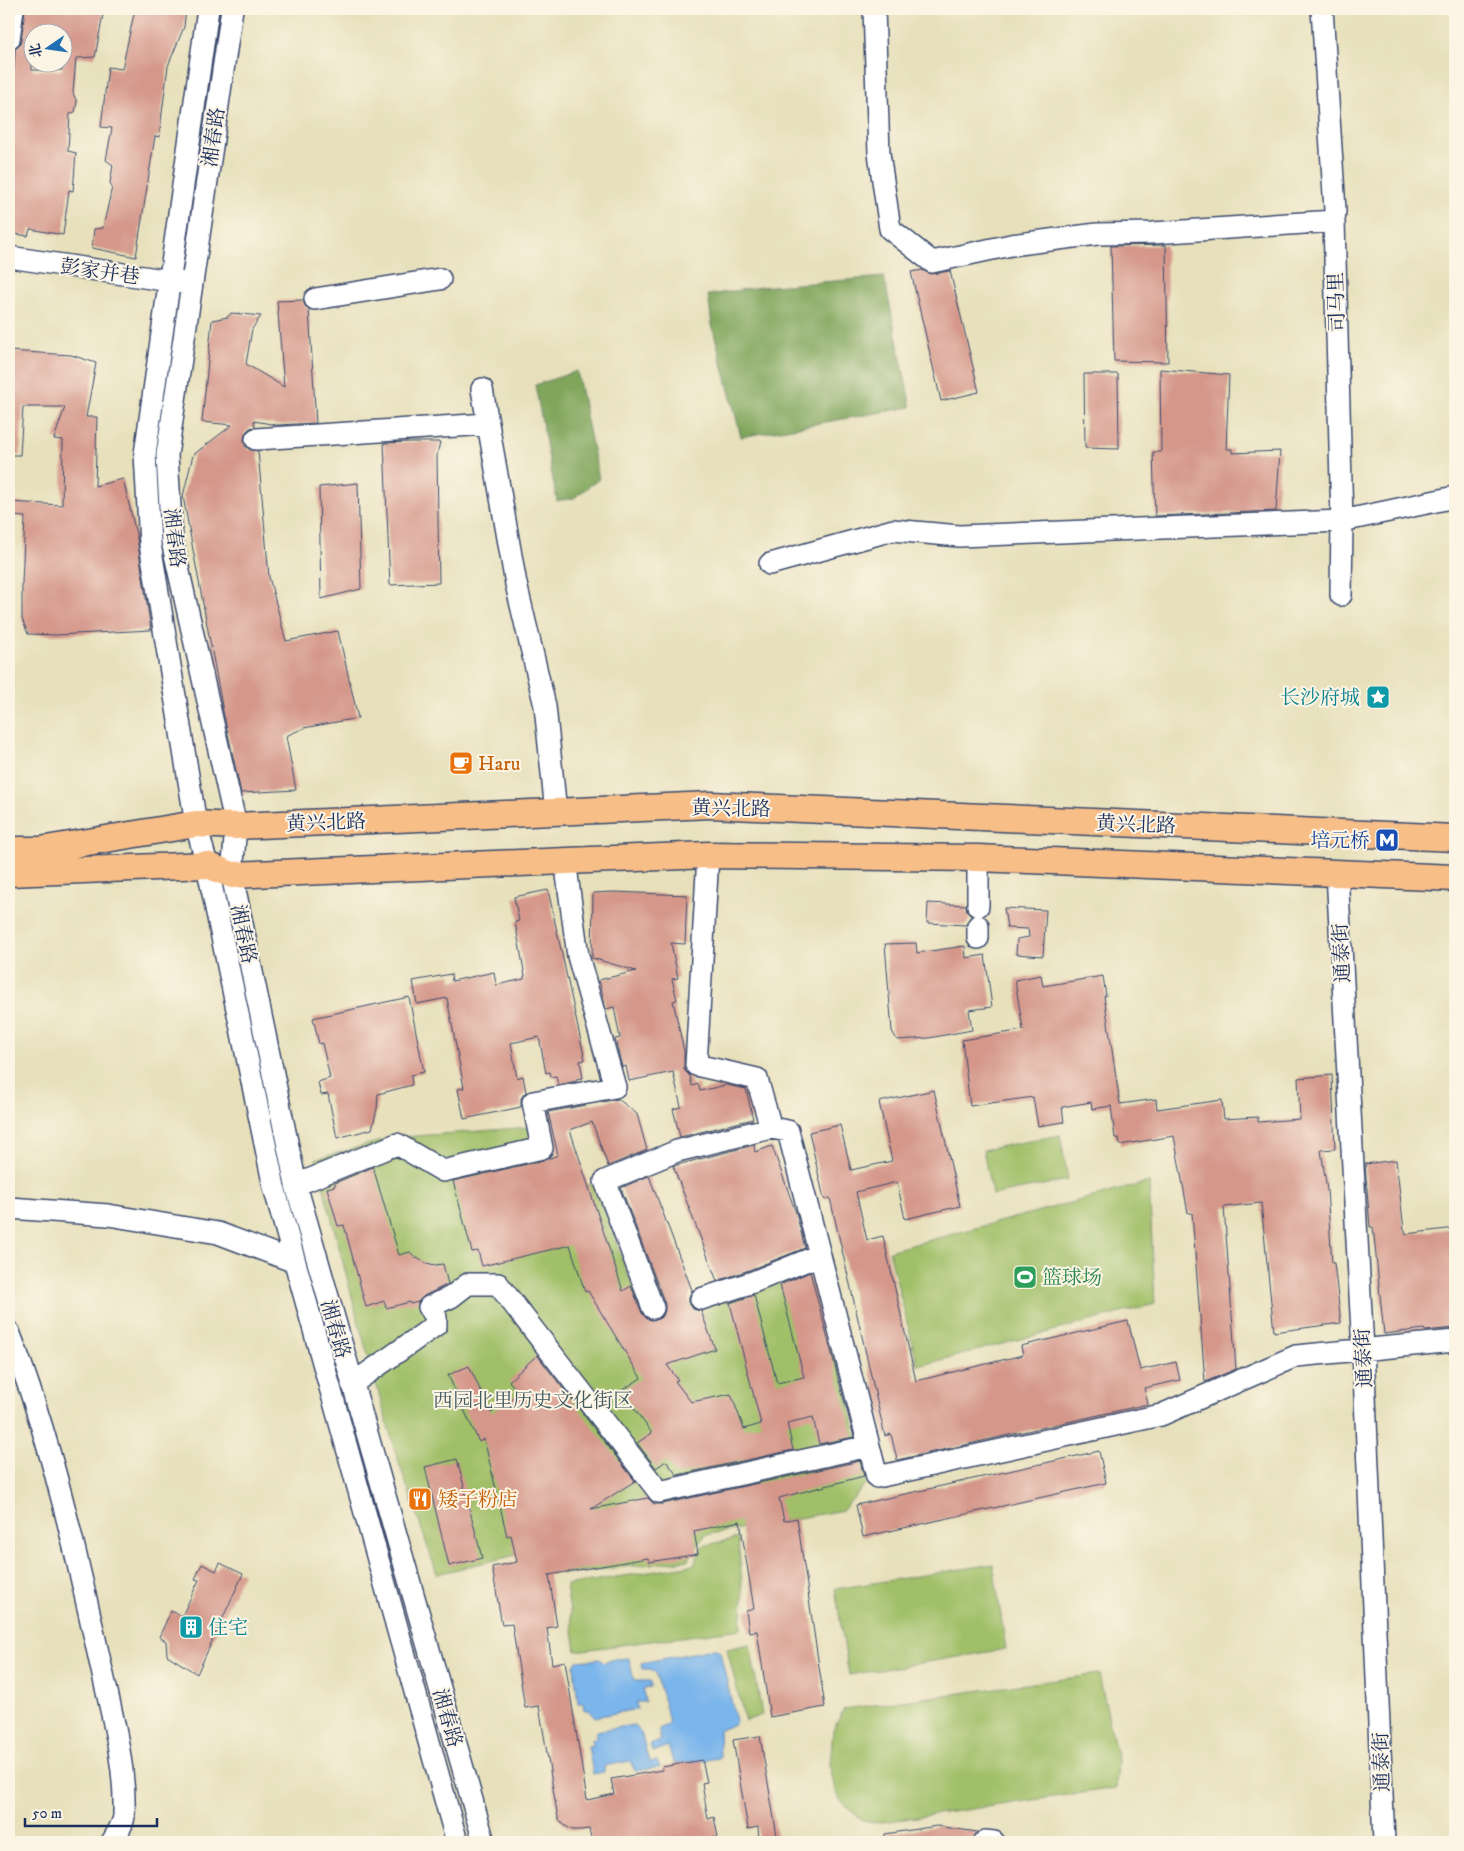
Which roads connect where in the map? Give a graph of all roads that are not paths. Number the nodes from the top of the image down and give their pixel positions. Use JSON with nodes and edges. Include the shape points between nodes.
{"nodes":[{"id":1,"x":13,"y":9,"type":"edge"},
{"id":2,"x":208,"y":9,"type":"edge"},
{"id":3,"x":232,"y":9,"type":"edge"},
{"id":4,"x":874,"y":9,"type":"edge"},
{"id":5,"x":1322,"y":9,"type":"edge"},
{"id":6,"x":9,"y":39,"type":"edge"},
{"id":7,"x":1334,"y":221,"type":"junction"},
{"id":8,"x":9,"y":257,"type":"edge"},
{"id":9,"x":440,"y":279,"type":"dead end"},
{"id":10,"x":181,"y":283,"type":"junction"},
{"id":11,"x":315,"y":299,"type":"dead end"},
{"id":12,"x":482,"y":389,"type":"dead end"},
{"id":13,"x":488,"y":424,"type":"junction"},
{"id":14,"x":256,"y":439,"type":"dead end"},
{"id":15,"x":1455,"y":497,"type":"edge"},
{"id":16,"x":1342,"y":521,"type":"junction"},
{"id":17,"x":770,"y":564,"type":"dead end"},
{"id":18,"x":1341,"y":595,"type":"dead end"},
{"id":19,"x":556,"y":812,"type":"junction"},
{"id":20,"x":196,"y":824,"type":"junction"},
{"id":21,"x":236,"y":826,"type":"junction"},
{"id":22,"x":1455,"y":838,"type":"edge"},
{"id":23,"x":9,"y":850,"type":"edge"},
{"id":24,"x":708,"y":855,"type":"junction"},
{"id":25,"x":978,"y":858,"type":"junction"},
{"id":26,"x":565,"y":860,"type":"junction"},
{"id":27,"x":207,"y":865,"type":"junction"},
{"id":28,"x":9,"y":873,"type":"edge"},
{"id":29,"x":1337,"y":873,"type":"junction"},
{"id":30,"x":232,"y":875,"type":"junction"},
{"id":31,"x":1455,"y":878,"type":"edge"},
{"id":32,"x":978,"y":923,"type":"dead end"},
{"id":33,"x":771,"y":1128,"type":"junction"},
{"id":34,"x":296,"y":1185,"type":"junction"},
{"id":35,"x":9,"y":1208,"type":"edge"},
{"id":36,"x":820,"y":1255,"type":"junction"},
{"id":37,"x":295,"y":1262,"type":"junction"},
{"id":38,"x":701,"y":1299,"type":"dead end"},
{"id":39,"x":653,"y":1308,"type":"dead end"},
{"id":40,"x":9,"y":1332,"type":"edge"},
{"id":41,"x":1455,"y":1341,"type":"edge"},
{"id":42,"x":1363,"y":1350,"type":"junction"},
{"id":43,"x":352,"y":1384,"type":"junction"},
{"id":44,"x":869,"y":1446,"type":"junction"},
{"id":45,"x":112,"y":1842,"type":"edge"},
{"id":46,"x":458,"y":1842,"type":"edge"},
{"id":47,"x":484,"y":1842,"type":"edge"},
{"id":48,"x":1384,"y":1842,"type":"edge"}],
"edges":[{"from":1,"to":6,"type":"street"},
{"from":2,"to":10,"type":"street","name":"湘春路"},
{"from":3,"to":10,"type":"street","name":"湘春路"},
{"from":4,"to":7,"type":"street","via":[[879,152],[890,229],[932,262],[1011,245],[1097,234]]},
{"from":5,"to":7,"type":"street","name":"司马里"},
{"from":7,"to":16,"type":"street","name":"司马里"},
{"from":8,"to":10,"type":"street","name":"彭家并巷"},
{"from":9,"to":11,"type":"street"},
{"from":10,"to":20,"type":"street","name":"湘春路","via":[[145,454],[150,544]]},
{"from":10,"to":21,"type":"street","name":"湘春路","via":[[167,455],[172,541]]},
{"from":12,"to":13,"type":"street"},
{"from":13,"to":14,"type":"street"},
{"from":13,"to":19,"type":"street","via":[[516,584],[545,706]]},
{"from":15,"to":16,"type":"street"},
{"from":16,"to":17,"type":"street","via":[[959,536],[893,530]]},
{"from":16,"to":18,"type":"street","name":"司马里"},
{"from":19,"to":21,"type":"main road","name":"黄兴北路"},
{"from":19,"to":22,"type":"main road","name":"黄兴北路","via":[[711,806]]},
{"from":20,"to":21,"type":"main road","name":"黄兴北路"},
{"from":20,"to":23,"type":"main road","name":"黄兴北路","via":[[40,850]]},
{"from":20,"to":27,"type":"street","name":"湘春路"},
{"from":21,"to":30,"type":"street","name":"湘春路"},
{"from":24,"to":25,"type":"main road","name":"黄兴北路"},
{"from":24,"to":26,"type":"main road","name":"黄兴北路"},
{"from":24,"to":33,"type":"street","via":[[696,1065],[757,1079]]},
{"from":25,"to":29,"type":"main road","name":"黄兴北路"},
{"from":25,"to":32,"type":"street"},
{"from":26,"to":30,"type":"main road","name":"黄兴北路"},
{"from":26,"to":34,"type":"street","via":[[578,956],[616,1088],[533,1102],[542,1148],[443,1171],[397,1144]]},
{"from":27,"to":28,"type":"main road","name":"黄兴北路"},
{"from":27,"to":30,"type":"main road","name":"黄兴北路"},
{"from":27,"to":37,"type":"street","name":"湘春路","via":[[274,1187]]},
{"from":29,"to":31,"type":"main road","name":"黄兴北路"},
{"from":29,"to":42,"type":"street","name":"通泰街"},
{"from":30,"to":34,"type":"street","name":"湘春路"},
{"from":33,"to":36,"type":"street","via":[[788,1131]]},
{"from":33,"to":39,"type":"street","via":[[676,1151],[605,1181]]},
{"from":34,"to":43,"type":"street","name":"湘春路"},
{"from":35,"to":37,"type":"street","via":[[108,1215],[218,1233]]},
{"from":36,"to":38,"type":"street"},
{"from":36,"to":44,"type":"street"},
{"from":37,"to":46,"type":"street","name":"湘春路"},
{"from":40,"to":45,"type":"street","via":[[42,1427],[84,1587],[111,1713],[121,1769],[124,1817]]},
{"from":41,"to":42,"type":"street"},
{"from":42,"to":44,"type":"street","via":[[1296,1356],[1161,1415],[877,1477]]},
{"from":42,"to":48,"type":"street","name":"通泰街"},
{"from":43,"to":44,"type":"street","via":[[436,1325],[436,1316],[429,1307],[468,1284],[498,1284],[659,1492]]},
{"from":43,"to":47,"type":"street","name":"湘春路"}]}
